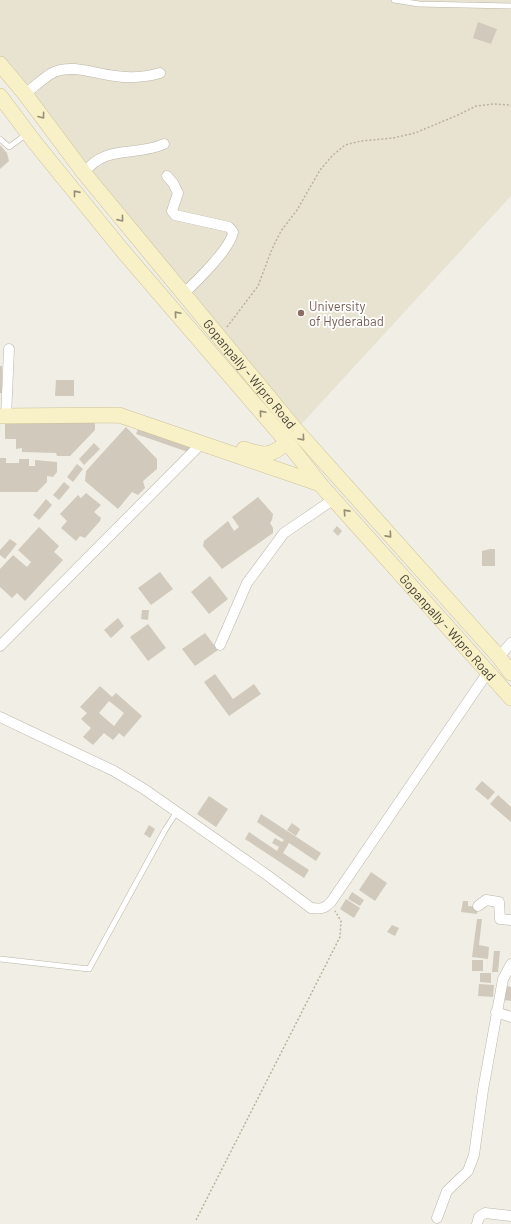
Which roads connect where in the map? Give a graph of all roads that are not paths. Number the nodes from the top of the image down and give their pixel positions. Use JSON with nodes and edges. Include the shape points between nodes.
{"nodes":[{"id":1,"x":394,"y":0,"type":"edge"},
{"id":2,"x":402,"y":1,"type":"edge"},
{"id":3,"x":511,"y":6,"type":"edge"},
{"id":4,"x":0,"y":64,"type":"edge"},
{"id":5,"x":160,"y":73,"type":"dead end"},
{"id":6,"x":25,"y":94,"type":"junction"},
{"id":7,"x":0,"y":96,"type":"edge"},
{"id":8,"x":27,"y":133,"type":"junction"},
{"id":9,"x":0,"y":139,"type":"edge"},
{"id":10,"x":164,"y":144,"type":"dead end"},
{"id":11,"x":84,"y":173,"type":"junction"},
{"id":12,"x":167,"y":176,"type":"dead end"},
{"id":13,"x":163,"y":271,"type":"junction"},
{"id":14,"x":149,"y":282,"type":"junction"},
{"id":15,"x":178,"y":288,"type":"junction"},
{"id":16,"x":160,"y":295,"type":"junction"},
{"id":17,"x":9,"y":350,"type":"dead end"},
{"id":18,"x":3,"y":412,"type":"edge"},
{"id":19,"x":287,"y":442,"type":"junction"},
{"id":20,"x":202,"y":443,"type":"junction"},
{"id":21,"x":320,"y":484,"type":"junction"},
{"id":22,"x":334,"y":498,"type":"junction"},
{"id":23,"x":511,"y":643,"type":"edge"},
{"id":24,"x":220,"y":645,"type":"dead end"},
{"id":25,"x":0,"y":646,"type":"edge"},
{"id":26,"x":499,"y":657,"type":"junction"},
{"id":27,"x":488,"y":672,"type":"junction"},
{"id":28,"x":511,"y":673,"type":"edge"},
{"id":29,"x":511,"y":698,"type":"edge"},
{"id":30,"x":0,"y":717,"type":"edge"},
{"id":31,"x":176,"y":813,"type":"junction"},
{"id":32,"x":478,"y":906,"type":"dead end"},
{"id":33,"x":511,"y":920,"type":"edge"},
{"id":34,"x":0,"y":959,"type":"edge"},
{"id":35,"x":510,"y":968,"type":"edge"},
{"id":36,"x":496,"y":1012,"type":"junction"},
{"id":37,"x":511,"y":1017,"type":"edge"},
{"id":38,"x":511,"y":1216,"type":"edge"},
{"id":39,"x":437,"y":1218,"type":"dead end"},
{"id":40,"x":477,"y":1224,"type":"edge"}],
"edges":[{"from":1,"to":2,"type":"lane"},
{"from":2,"to":3,"type":"lane","via":[[419,4]]},
{"from":4,"to":6,"type":"main road","name":"Gopanpally - Wipro Road"},
{"from":5,"to":6,"type":"street","via":[[149,76],[116,76],[72,69],[62,70],[54,72]]},
{"from":6,"to":11,"type":"main road","name":"Gopanpally - Wipro Road","one_way":true},
{"from":7,"to":8,"type":"main road","name":"Gopanpally - Wipro Road"},
{"from":8,"to":9,"type":"lane","via":[[9,147]]},
{"from":14,"to":8,"type":"main road","name":"Gopanpally - Wipro Road","one_way":true},
{"from":10,"to":11,"type":"street","via":[[149,150],[100,157]]},
{"from":11,"to":13,"type":"main road","name":"Gopanpally - Wipro Road","one_way":true},
{"from":12,"to":15,"type":"street","via":[[178,193],[172,205],[175,215],[229,227],[233,232],[224,250],[197,282]]},
{"from":13,"to":14,"type":"main road"},
{"from":13,"to":15,"type":"main road","name":"Gopanpally - Wipro Road"},
{"from":14,"to":16,"type":"main road","name":"Gopanpally - Wipro Road"},
{"from":15,"to":16,"type":"main road"},
{"from":15,"to":26,"type":"main road","name":"Gopanpally - Wipro Road","one_way":true,"via":[[327,467]]},
{"from":19,"to":16,"type":"main road","name":"Gopanpally - Wipro Road","one_way":true},
{"from":17,"to":18,"type":"street"},
{"from":18,"to":19,"type":"main road","via":[[121,408],[258,454],[274,453]]},
{"from":18,"to":20,"type":"main road","via":[[119,415]]},
{"from":19,"to":21,"type":"main road","name":"Gopanpally - Wipro Road"},
{"from":20,"to":21,"type":"main road"},
{"from":20,"to":25,"type":"street"},
{"from":21,"to":22,"type":"main road","name":"Gopanpally - Wipro Road"},
{"from":22,"to":24,"type":"street","via":[[284,533],[246,583]]},
{"from":27,"to":22,"type":"main road","name":"Gopanpally - Wipro Road","one_way":true},
{"from":23,"to":26,"type":"street"},
{"from":26,"to":28,"type":"main road","name":"Gopanpally - Wipro Road"},
{"from":27,"to":29,"type":"main road","name":"Gopanpally - Wipro Road"},
{"from":27,"to":31,"type":"street","via":[[326,908],[311,908]]},
{"from":30,"to":31,"type":"street","via":[[114,771],[144,788]]},
{"from":31,"to":34,"type":"lane","via":[[89,969]]},
{"from":32,"to":33,"type":"street","via":[[486,900],[500,902],[500,918]]},
{"from":35,"to":36,"type":"street","via":[[503,979]]},
{"from":36,"to":37,"type":"street"},
{"from":36,"to":39,"type":"street","via":[[474,1156],[468,1171],[447,1191]]},
{"from":38,"to":40,"type":"street","via":[[485,1213]]}]}
